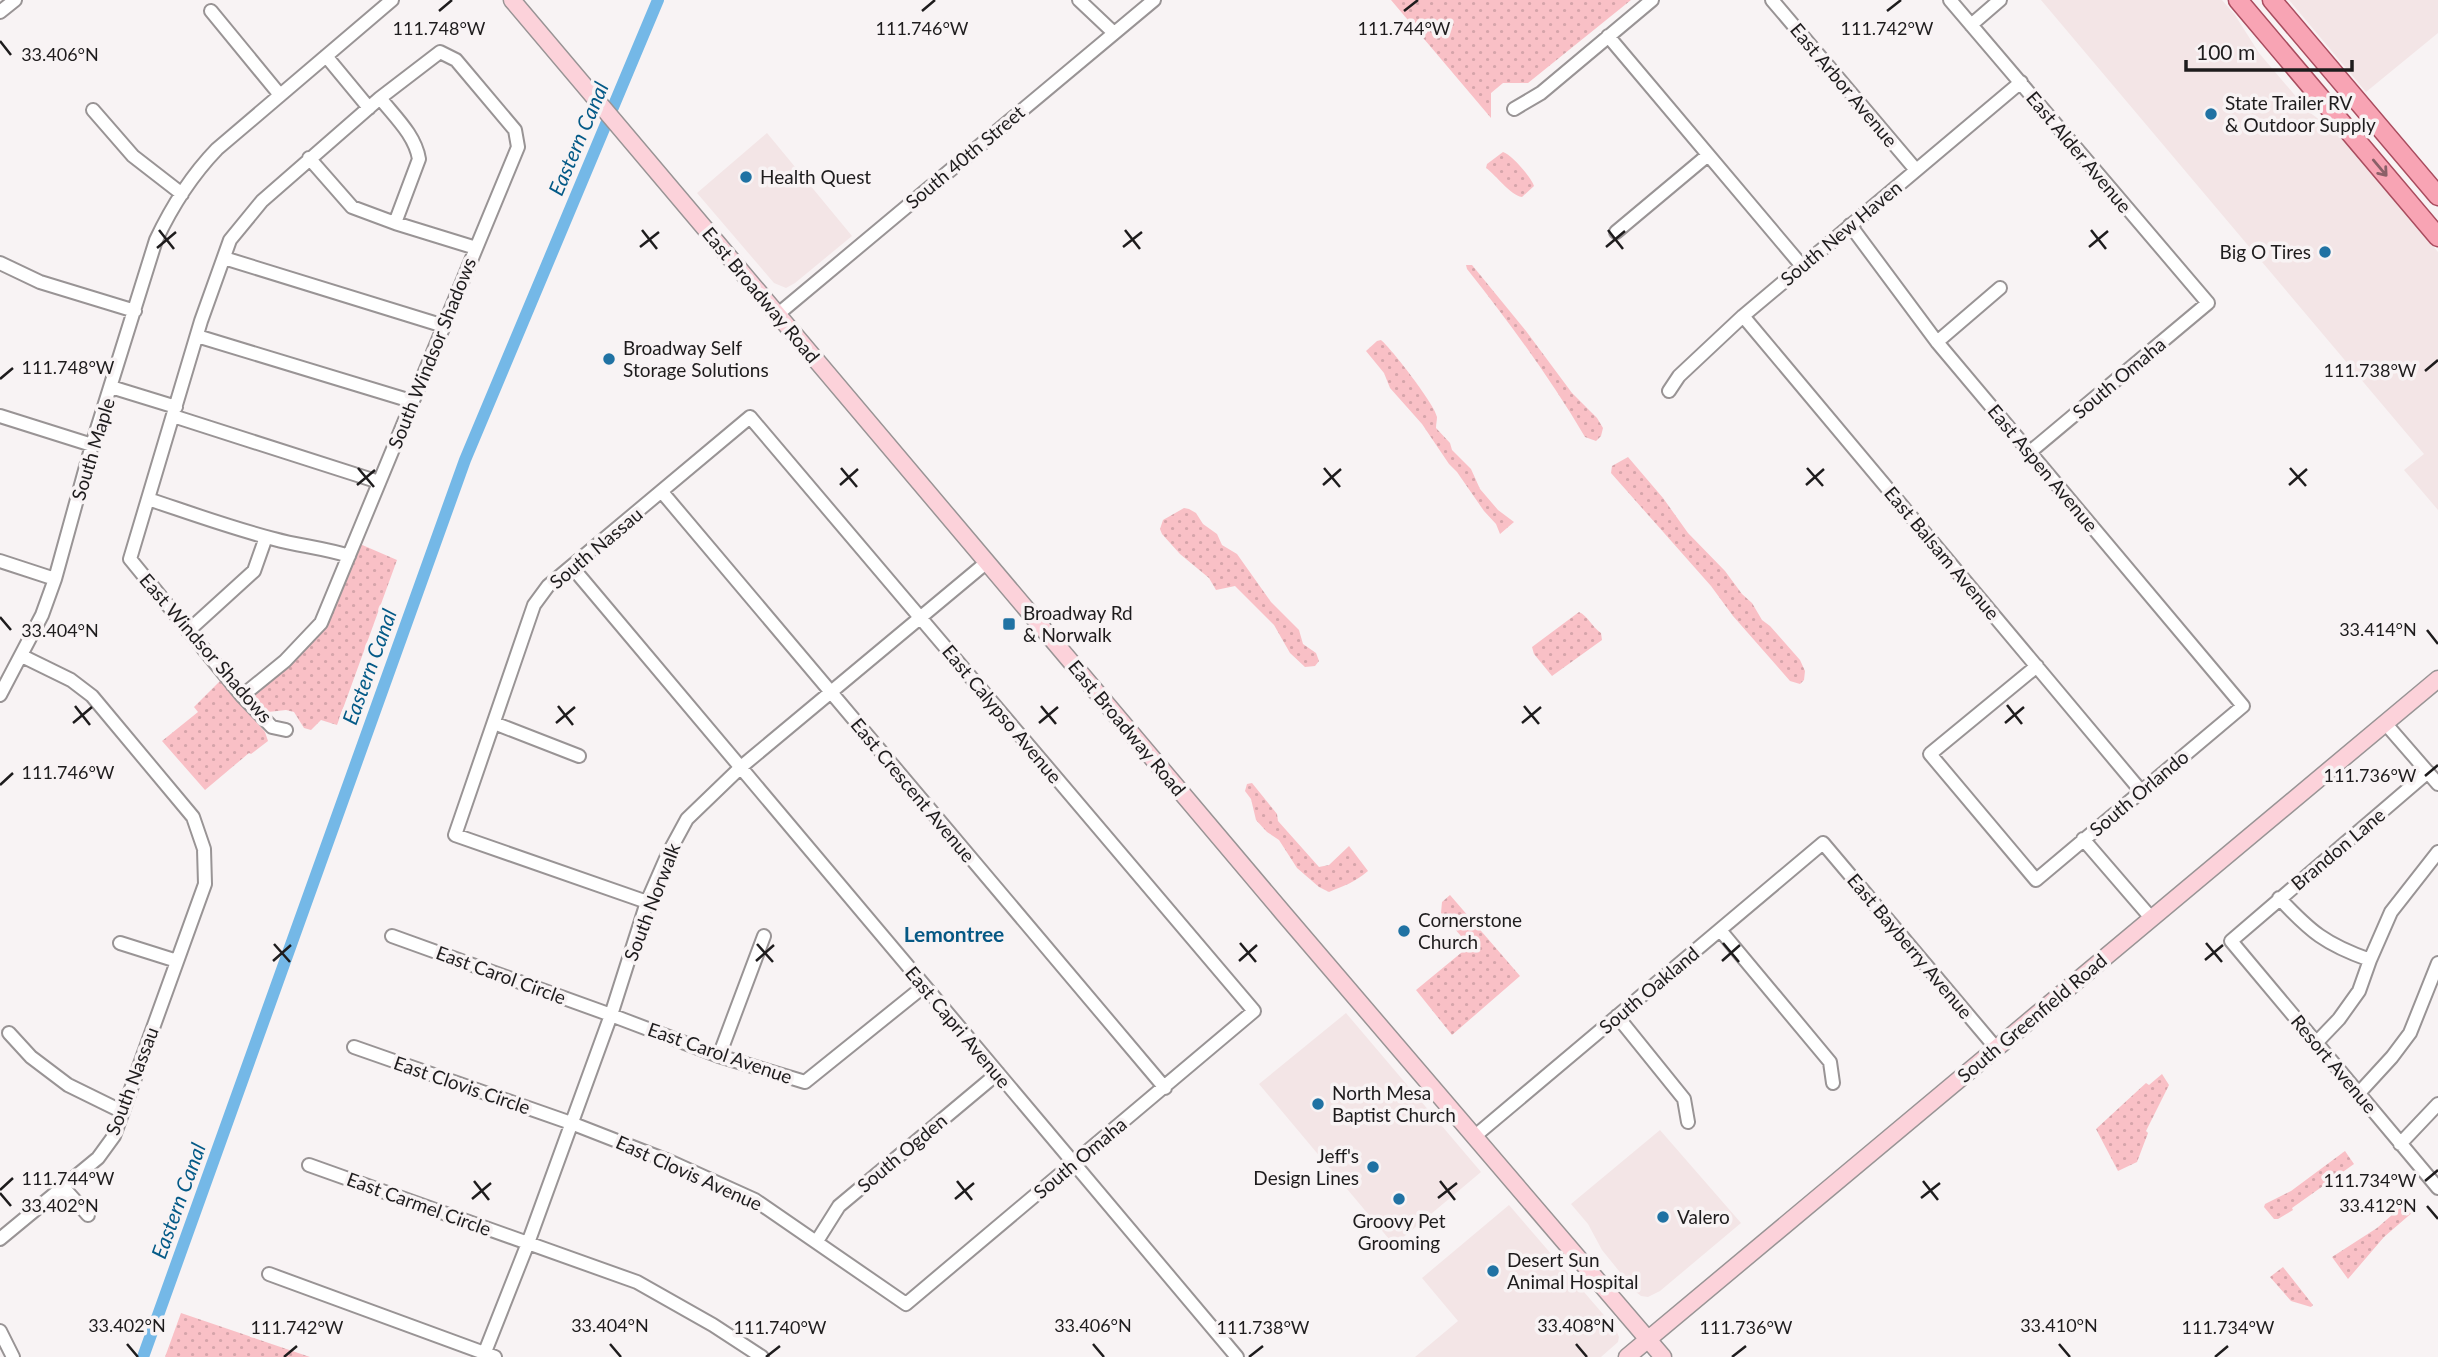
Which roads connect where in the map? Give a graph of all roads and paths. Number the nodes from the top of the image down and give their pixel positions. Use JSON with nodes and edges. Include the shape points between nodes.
{"nodes":[{"id":1,"x":15,"y":0,"type":"edge"},
{"id":2,"x":392,"y":0,"type":"edge"},
{"id":3,"x":512,"y":0,"type":"edge"},
{"id":4,"x":1079,"y":0,"type":"edge"},
{"id":5,"x":1154,"y":0,"type":"edge"},
{"id":6,"x":1652,"y":0,"type":"edge"},
{"id":7,"x":1772,"y":0,"type":"edge"},
{"id":8,"x":1950,"y":0,"type":"edge"},
{"id":9,"x":2000,"y":0,"type":"edge"},
{"id":10,"x":2238,"y":0,"type":"edge"},
{"id":11,"x":2272,"y":0,"type":"edge"},
{"id":12,"x":211,"y":11,"type":"dead end"},
{"id":13,"x":0,"y":12,"type":"edge"},
{"id":14,"x":1971,"y":25,"type":"junction"},
{"id":15,"x":1114,"y":33,"type":"junction"},
{"id":16,"x":1608,"y":36,"type":"junction"},
{"id":17,"x":326,"y":57,"type":"junction"},
{"id":18,"x":2021,"y":82,"type":"junction"},
{"id":19,"x":280,"y":95,"type":"junction"},
{"id":20,"x":380,"y":98,"type":"junction"},
{"id":21,"x":369,"y":108,"type":"junction"},
{"id":22,"x":1514,"y":109,"type":"dead end"},
{"id":23,"x":93,"y":110,"type":"dead end"},
{"id":24,"x":1708,"y":155,"type":"junction"},
{"id":25,"x":309,"y":158,"type":"junction"},
{"id":26,"x":1916,"y":170,"type":"junction"},
{"id":27,"x":182,"y":194,"type":"junction"},
{"id":28,"x":2438,"y":196,"type":"edge"},
{"id":29,"x":395,"y":223,"type":"junction"},
{"id":30,"x":1850,"y":225,"type":"junction"},
{"id":31,"x":1616,"y":232,"type":"dead end"},
{"id":32,"x":2438,"y":237,"type":"edge"},
{"id":33,"x":476,"y":248,"type":"junction"},
{"id":34,"x":224,"y":258,"type":"junction"},
{"id":35,"x":0,"y":263,"type":"edge"},
{"id":36,"x":1802,"y":265,"type":"junction"},
{"id":37,"x":2000,"y":288,"type":"dead end"},
{"id":38,"x":2208,"y":303,"type":"joint"},
{"id":39,"x":135,"y":311,"type":"junction"},
{"id":40,"x":777,"y":315,"type":"junction"},
{"id":41,"x":1743,"y":316,"type":"junction"},
{"id":42,"x":444,"y":326,"type":"junction"},
{"id":43,"x":197,"y":336,"type":"junction"},
{"id":44,"x":1937,"y":342,"type":"junction"},
{"id":45,"x":111,"y":387,"type":"junction"},
{"id":46,"x":1669,"y":391,"type":"dead end"},
{"id":47,"x":411,"y":401,"type":"junction"},
{"id":48,"x":174,"y":411,"type":"junction"},
{"id":49,"x":0,"y":416,"type":"edge"},
{"id":50,"x":750,"y":417,"type":"joint"},
{"id":51,"x":92,"y":445,"type":"junction"},
{"id":52,"x":2030,"y":452,"type":"junction"},
{"id":53,"x":379,"y":482,"type":"junction"},
{"id":54,"x":662,"y":492,"type":"junction"},
{"id":55,"x":148,"y":499,"type":"junction"},
{"id":56,"x":266,"y":537,"type":"junction"},
{"id":57,"x":349,"y":556,"type":"junction"},
{"id":58,"x":0,"y":561,"type":"edge"},
{"id":59,"x":987,"y":562,"type":"junction"},
{"id":60,"x":572,"y":566,"type":"junction"},
{"id":61,"x":55,"y":579,"type":"junction"},
{"id":62,"x":921,"y":618,"type":"junction"},
{"id":63,"x":188,"y":631,"type":"junction"},
{"id":64,"x":22,"y":656,"type":"junction"},
{"id":65,"x":2037,"y":666,"type":"junction"},
{"id":66,"x":2438,"y":679,"type":"edge"},
{"id":67,"x":831,"y":692,"type":"junction"},
{"id":68,"x":0,"y":695,"type":"edge"},
{"id":69,"x":242,"y":696,"type":"junction"},
{"id":70,"x":2243,"y":706,"type":"joint"},
{"id":71,"x":494,"y":723,"type":"junction"},
{"id":72,"x":2385,"y":723,"type":"junction"},
{"id":73,"x":286,"y":730,"type":"dead end"},
{"id":74,"x":579,"y":756,"type":"dead end"},
{"id":75,"x":741,"y":767,"type":"junction"},
{"id":76,"x":2428,"y":772,"type":"junction"},
{"id":77,"x":2438,"y":784,"type":"edge"},
{"id":78,"x":2141,"y":791,"type":"junction"},
{"id":79,"x":2083,"y":839,"type":"junction"},
{"id":80,"x":1823,"y":844,"type":"joint"},
{"id":81,"x":2438,"y":852,"type":"edge"},
{"id":82,"x":2279,"y":898,"type":"junction"},
{"id":83,"x":648,"y":902,"type":"junction"},
{"id":84,"x":2152,"y":919,"type":"junction"},
{"id":85,"x":1720,"y":930,"type":"junction"},
{"id":86,"x":392,"y":936,"type":"dead end"},
{"id":87,"x":764,"y":936,"type":"dead end"},
{"id":88,"x":2231,"y":941,"type":"joint"},
{"id":89,"x":120,"y":943,"type":"dead end"},
{"id":90,"x":2370,"y":960,"type":"junction"},
{"id":91,"x":177,"y":961,"type":"junction"},
{"id":92,"x":2438,"y":963,"type":"edge"},
{"id":93,"x":923,"y":987,"type":"junction"},
{"id":94,"x":1254,"y":1011,"type":"joint"},
{"id":95,"x":611,"y":1015,"type":"junction"},
{"id":96,"x":1617,"y":1016,"type":"junction"},
{"id":97,"x":9,"y":1033,"type":"dead end"},
{"id":98,"x":2316,"y":1043,"type":"junction"},
{"id":99,"x":354,"y":1047,"type":"dead end"},
{"id":100,"x":1996,"y":1048,"type":"junction"},
{"id":101,"x":719,"y":1056,"type":"junction"},
{"id":102,"x":998,"y":1073,"type":"junction"},
{"id":103,"x":1833,"y":1083,"type":"dead end"},
{"id":104,"x":1165,"y":1088,"type":"junction"},
{"id":105,"x":2359,"y":1093,"type":"junction"},
{"id":106,"x":2438,"y":1104,"type":"edge"},
{"id":107,"x":123,"y":1112,"type":"junction"},
{"id":108,"x":1688,"y":1122,"type":"dead end"},
{"id":109,"x":571,"y":1123,"type":"junction"},
{"id":110,"x":1475,"y":1136,"type":"junction"},
{"id":111,"x":2400,"y":1143,"type":"junction"},
{"id":112,"x":1073,"y":1163,"type":"junction"},
{"id":113,"x":309,"y":1165,"type":"dead end"},
{"id":114,"x":63,"y":1187,"type":"junction"},
{"id":115,"x":2438,"y":1188,"type":"edge"},
{"id":116,"x":88,"y":1215,"type":"dead end"},
{"id":117,"x":2,"y":1234,"type":"edge"},
{"id":118,"x":817,"y":1241,"type":"junction"},
{"id":119,"x":528,"y":1244,"type":"junction"},
{"id":120,"x":269,"y":1274,"type":"dead end"},
{"id":121,"x":906,"y":1304,"type":"joint"},
{"id":122,"x":0,"y":1331,"type":"edge"},
{"id":123,"x":1648,"y":1339,"type":"junction"},
{"id":124,"x":488,"y":1356,"type":"edge"},
{"id":125,"x":13,"y":1357,"type":"edge"},
{"id":126,"x":762,"y":1357,"type":"edge"},
{"id":127,"x":1237,"y":1357,"type":"edge"},
{"id":128,"x":1627,"y":1357,"type":"edge"},
{"id":129,"x":1664,"y":1357,"type":"edge"}],
"edges":[{"from":1,"to":13,"type":"street"},
{"from":2,"to":17,"type":"street","name":"South Maple"},
{"from":3,"to":40,"type":"main road","name":"East Broadway Road"},
{"from":4,"to":15,"type":"street"},
{"from":5,"to":15,"type":"street","name":"South 40th Street"},
{"from":6,"to":16,"type":"street"},
{"from":7,"to":26,"type":"street","name":"East Arbor Avenue"},
{"from":8,"to":14,"type":"street","name":"East Alder Avenue"},
{"from":9,"to":14,"type":"street"},
{"from":10,"to":32,"type":"main road","one_way":true},
{"from":11,"to":28,"type":"main road"},
{"from":12,"to":19,"type":"street"},
{"from":14,"to":18,"type":"street","name":"East Alder Avenue"},
{"from":15,"to":40,"type":"street","name":"South 40th Street"},
{"from":16,"to":22,"type":"street","via":[[1535,98]]},
{"from":16,"to":24,"type":"street"},
{"from":17,"to":19,"type":"street","name":"South Maple"},
{"from":17,"to":21,"type":"street"},
{"from":18,"to":26,"type":"street","name":"South New Haven"},
{"from":18,"to":38,"type":"street","name":"East Alder Avenue"},
{"from":19,"to":27,"type":"street","name":"South Maple","via":[[216,149]]},
{"from":20,"to":21,"type":"street"},
{"from":20,"to":29,"type":"street","via":[[418,148],[419,159]]},
{"from":20,"to":33,"type":"street","name":"South Windsor Shadows","via":[[440,52],[456,60],[515,130],[517,147]]},
{"from":21,"to":25,"type":"street"},
{"from":23,"to":27,"type":"street","via":[[133,156]]},
{"from":24,"to":31,"type":"street"},
{"from":24,"to":36,"type":"street"},
{"from":25,"to":29,"type":"street","via":[[352,207]]},
{"from":25,"to":34,"type":"street","via":[[243,222]]},
{"from":26,"to":30,"type":"street","name":"South New Haven"},
{"from":27,"to":39,"type":"street","name":"South Maple","via":[[156,240]]},
{"from":29,"to":33,"type":"street"},
{"from":30,"to":36,"type":"street","name":"South New Haven"},
{"from":30,"to":44,"type":"street","name":"East Aspen Avenue"},
{"from":33,"to":42,"type":"street","name":"South Windsor Shadows"},
{"from":34,"to":42,"type":"street"},
{"from":34,"to":43,"type":"street"},
{"from":35,"to":39,"type":"street","via":[[40,282]]},
{"from":36,"to":41,"type":"street","name":"South New Haven"},
{"from":37,"to":44,"type":"street"},
{"from":38,"to":52,"type":"street","name":"South Omaha"},
{"from":39,"to":45,"type":"street","name":"South Maple"},
{"from":40,"to":59,"type":"main road","name":"East Broadway Road"},
{"from":41,"to":46,"type":"street","name":"South New Haven"},
{"from":41,"to":65,"type":"street","name":"East Balsam Avenue"},
{"from":42,"to":47,"type":"street","name":"South Windsor Shadows"},
{"from":43,"to":47,"type":"street"},
{"from":43,"to":48,"type":"street"},
{"from":44,"to":52,"type":"street","name":"East Aspen Avenue"},
{"from":45,"to":48,"type":"street"},
{"from":45,"to":51,"type":"street","name":"South Maple"},
{"from":47,"to":53,"type":"street","name":"South Windsor Shadows"},
{"from":48,"to":53,"type":"street"},
{"from":48,"to":55,"type":"street"},
{"from":49,"to":51,"type":"street"},
{"from":50,"to":54,"type":"street","name":"South Nassau"},
{"from":50,"to":62,"type":"street","name":"East Calypso Avenue"},
{"from":51,"to":61,"type":"street","name":"South Maple"},
{"from":52,"to":70,"type":"street","name":"East Aspen Avenue"},
{"from":53,"to":57,"type":"street","name":"South Windsor Shadows"},
{"from":54,"to":60,"type":"street","name":"South Nassau"},
{"from":54,"to":67,"type":"street","name":"East Crescent Avenue"},
{"from":55,"to":56,"type":"street"},
{"from":55,"to":63,"type":"street","name":"East Windsor Shadows","via":[[130,559]]},
{"from":56,"to":57,"type":"street"},
{"from":56,"to":63,"type":"street","via":[[254,571]]},
{"from":57,"to":69,"type":"street","name":"South Windsor Shadows","via":[[321,623]]},
{"from":58,"to":61,"type":"street"},
{"from":59,"to":62,"type":"street","name":"South Norwalk"},
{"from":59,"to":110,"type":"main road","name":"East Broadway Road"},
{"from":60,"to":71,"type":"street","name":"South Nassau","via":[[534,605]]},
{"from":60,"to":75,"type":"street","name":"East Capri Avenue"},
{"from":61,"to":64,"type":"street","name":"South Maple"},
{"from":62,"to":67,"type":"street","name":"South Norwalk"},
{"from":62,"to":94,"type":"street","name":"East Calypso Avenue"},
{"from":63,"to":69,"type":"street","name":"East Windsor Shadows"},
{"from":64,"to":68,"type":"street","name":"South Maple"},
{"from":64,"to":91,"type":"street","name":"South Nassau","via":[[92,696],[193,817],[204,849],[205,884]]},
{"from":65,"to":78,"type":"street","name":"East Balsam Avenue"},
{"from":65,"to":79,"type":"street","name":"South Orlando","via":[[1930,754],[2036,880]]},
{"from":66,"to":72,"type":"main road","name":"South Greenfield Road"},
{"from":67,"to":75,"type":"street","name":"South Norwalk"},
{"from":67,"to":104,"type":"street","name":"East Crescent Avenue"},
{"from":69,"to":73,"type":"street","name":"East Windsor Shadows","via":[[272,727]]},
{"from":70,"to":78,"type":"street","name":"South Orlando"},
{"from":71,"to":74,"type":"street"},
{"from":71,"to":83,"type":"street","name":"South Nassau","via":[[455,835]]},
{"from":72,"to":76,"type":"street"},
{"from":72,"to":84,"type":"main road","name":"South Greenfield Road"},
{"from":75,"to":83,"type":"street","name":"South Norwalk","via":[[687,819]]},
{"from":75,"to":93,"type":"street","name":"East Capri Avenue"},
{"from":76,"to":77,"type":"street"},
{"from":76,"to":82,"type":"street","name":"Brandon Lane"},
{"from":78,"to":79,"type":"street","name":"South Orlando"},
{"from":79,"to":84,"type":"street"},
{"from":80,"to":85,"type":"street","name":"South Oakland"},
{"from":80,"to":100,"type":"street","name":"East Bayberry Avenue"},
{"from":81,"to":90,"type":"street","via":[[2391,912]]},
{"from":82,"to":88,"type":"street","name":"Brandon Lane"},
{"from":82,"to":90,"type":"street","name":"Brandon Lane","via":[[2311,932]]},
{"from":83,"to":95,"type":"street","name":"South Norwalk"},
{"from":84,"to":100,"type":"main road","name":"South Greenfield Road"},
{"from":85,"to":96,"type":"street","name":"South Oakland"},
{"from":85,"to":103,"type":"street","via":[[1829,1062]]},
{"from":86,"to":95,"type":"street","name":"East Carol Circle"},
{"from":87,"to":101,"type":"street"},
{"from":88,"to":98,"type":"street","name":"Resort Avenue"},
{"from":89,"to":91,"type":"street"},
{"from":90,"to":98,"type":"street","via":[[2359,991]]},
{"from":91,"to":107,"type":"street","name":"South Nassau"},
{"from":92,"to":105,"type":"street","via":[[2410,1033]]},
{"from":93,"to":101,"type":"street","name":"East Carol Avenue","via":[[805,1082]]},
{"from":93,"to":102,"type":"street","name":"East Capri Avenue"},
{"from":94,"to":104,"type":"street","name":"South Omaha"},
{"from":95,"to":101,"type":"street","name":"East Carol Avenue"},
{"from":95,"to":109,"type":"street","name":"South Norwalk"},
{"from":96,"to":108,"type":"street","via":[[1684,1099]]},
{"from":96,"to":110,"type":"street","name":"South Oakland"},
{"from":97,"to":107,"type":"street","via":[[68,1085]]},
{"from":98,"to":105,"type":"street","name":"Resort Avenue"},
{"from":99,"to":109,"type":"street","name":"East Clovis Circle"},
{"from":100,"to":123,"type":"main road","name":"South Greenfield Road"},
{"from":102,"to":112,"type":"street","name":"East Capri Avenue"},
{"from":102,"to":118,"type":"street","name":"South Ogden","via":[[839,1206]]},
{"from":104,"to":112,"type":"street","name":"South Omaha"},
{"from":105,"to":111,"type":"street","name":"Resort Avenue"},
{"from":106,"to":111,"type":"street"},
{"from":107,"to":114,"type":"street","name":"South Nassau","via":[[114,1136],[98,1158]]},
{"from":109,"to":118,"type":"street","name":"East Clovis Avenue","via":[[755,1200]]},
{"from":109,"to":119,"type":"street","name":"South Norwalk"},
{"from":110,"to":123,"type":"main road","name":"East Broadway Road"},
{"from":111,"to":115,"type":"street","name":"Resort Avenue"},
{"from":112,"to":121,"type":"street","name":"South Omaha"},
{"from":112,"to":127,"type":"street","name":"East Capri Avenue"},
{"from":113,"to":119,"type":"street","name":"East Carmel Circle"},
{"from":114,"to":116,"type":"street"},
{"from":114,"to":117,"type":"street","name":"South Nassau"},
{"from":118,"to":121,"type":"street","name":"East Clovis Avenue"},
{"from":119,"to":124,"type":"street","name":"South Norwalk"},
{"from":119,"to":126,"type":"street","name":"East Carmel Circle","via":[[637,1282]]},
{"from":120,"to":124,"type":"street"},
{"from":122,"to":125,"type":"street"},
{"from":123,"to":128,"type":"main road","name":"South Greenfield Road"},
{"from":123,"to":129,"type":"main road","name":"East Broadway Road"}]}
